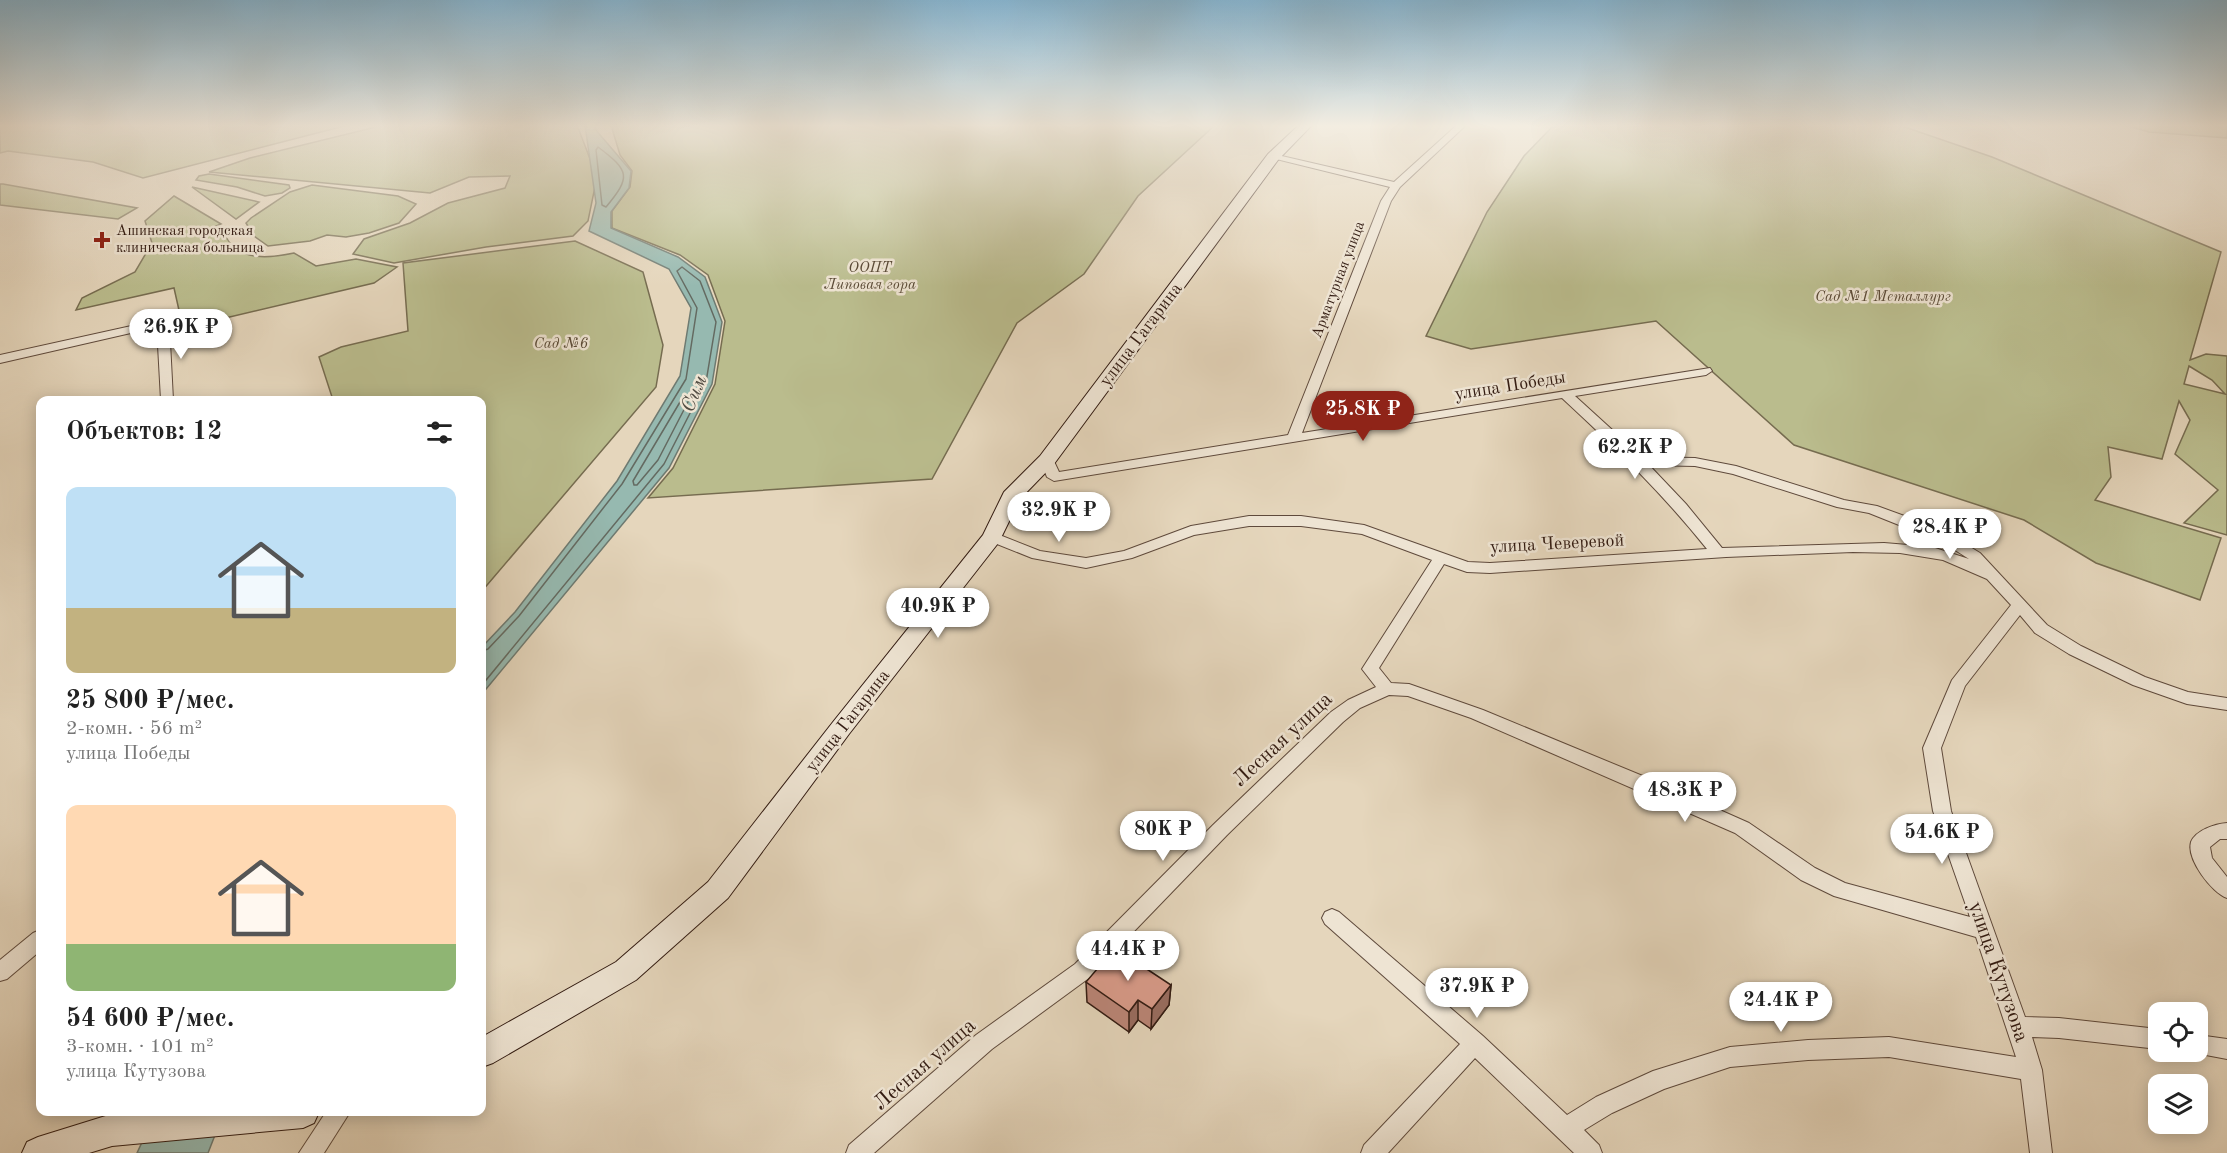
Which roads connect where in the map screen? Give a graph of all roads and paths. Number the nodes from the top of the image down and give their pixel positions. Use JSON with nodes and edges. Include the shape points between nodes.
{"nodes":[{"id":1,"x":1258,"y":179,"type":"edge"},
{"id":2,"x":1369,"y":179,"type":"edge"},
{"id":3,"x":1403,"y":179,"type":"edge"},
{"id":4,"x":1396,"y":185,"type":"junction"},
{"id":5,"x":0,"y":359,"type":"edge"},
{"id":6,"x":1706,"y":371,"type":"dead end"},
{"id":7,"x":1566,"y":395,"type":"junction"},
{"id":8,"x":167,"y":396,"type":"edge"},
{"id":9,"x":1294,"y":437,"type":"junction"},
{"id":10,"x":1047,"y":460,"type":"junction"},
{"id":11,"x":1638,"y":461,"type":"junction"},
{"id":12,"x":992,"y":537,"type":"junction"},
{"id":13,"x":1718,"y":552,"type":"junction"},
{"id":14,"x":1440,"y":558,"type":"junction"},
{"id":15,"x":1996,"y":577,"type":"junction"},
{"id":16,"x":2019,"y":605,"type":"junction"},
{"id":17,"x":1387,"y":689,"type":"junction"},
{"id":18,"x":2227,"y":704,"type":"edge"},
{"id":19,"x":2227,"y":831,"type":"edge"},
{"id":20,"x":2227,"y":890,"type":"edge"},
{"id":21,"x":1332,"y":918,"type":"dead end"},
{"id":22,"x":1984,"y":930,"type":"junction"},
{"id":23,"x":36,"y":942,"type":"edge"},
{"id":24,"x":0,"y":972,"type":"edge"},
{"id":25,"x":2019,"y":1027,"type":"junction"},
{"id":26,"x":2148,"y":1039,"type":"edge"},
{"id":27,"x":1475,"y":1043,"type":"junction"},
{"id":28,"x":2208,"y":1046,"type":"edge"},
{"id":29,"x":2227,"y":1049,"type":"edge"},
{"id":30,"x":486,"y":1051,"type":"edge"},
{"id":31,"x":2031,"y":1070,"type":"junction"},
{"id":32,"x":260,"y":1116,"type":"edge"},
{"id":33,"x":336,"y":1116,"type":"edge"},
{"id":34,"x":1567,"y":1128,"type":"junction"},
{"id":35,"x":38,"y":1153,"type":"edge"},
{"id":36,"x":310,"y":1153,"type":"edge"},
{"id":37,"x":857,"y":1153,"type":"edge"},
{"id":38,"x":1372,"y":1153,"type":"edge"},
{"id":39,"x":1591,"y":1153,"type":"edge"},
{"id":40,"x":2041,"y":1153,"type":"edge"}],
"edges":[{"from":1,"to":10,"type":"street","name":"улица Гагарина"},
{"from":2,"to":4,"type":"street"},
{"from":3,"to":4,"type":"street","name":"Арматурная улица"},
{"from":4,"to":9,"type":"street","name":"Арматурная улица","via":[[1372,233]]},
{"from":5,"to":8,"type":"street","via":[[163,322]]},
{"from":6,"to":7,"type":"street","name":"улица Победы"},
{"from":7,"to":9,"type":"street","name":"улица Победы"},
{"from":7,"to":11,"type":"street"},
{"from":9,"to":10,"type":"street","name":"улица Победы","via":[[1054,477]]},
{"from":10,"to":12,"type":"street","name":"улица Гагарина","via":[[1011,496]]},
{"from":11,"to":13,"type":"street"},
{"from":11,"to":15,"type":"street","name":"улица Чеверевой","via":[[1695,462],[1736,470],[1842,504],[1872,509],[1949,540],[1975,556]]},
{"from":12,"to":14,"type":"street","name":"улица Чеверевой","via":[[1036,555],[1086,562],[1127,555],[1191,531],[1249,521],[1301,521],[1364,530]]},
{"from":12,"to":30,"type":"street","name":"улица Гагарина","via":[[718,890],[626,971]]},
{"from":13,"to":14,"type":"street","name":"улица Чеверевой","via":[[1490,568],[1467,567]]},
{"from":13,"to":15,"type":"street","name":"улица Чеверевой","via":[[1889,547],[1933,552]]},
{"from":14,"to":17,"type":"street","via":[[1370,669]]},
{"from":15,"to":16,"type":"street","name":"улица Чеверевой"},
{"from":16,"to":18,"type":"street","name":"улица Чеверевой","via":[[2041,629],[2075,651],[2187,698]]},
{"from":16,"to":22,"type":"street","name":"улица Кутузова","via":[[1959,684],[1932,748],[1942,811]]},
{"from":17,"to":22,"type":"street","via":[[1409,690],[1467,711],[1655,789],[1742,828],[1808,874],[1841,890]]},
{"from":17,"to":37,"type":"street","name":"Лесная улица","via":[[1354,704],[1337,717],[1082,971],[984,1042]]},
{"from":19,"to":20,"type":"street","via":[[2216,832],[2200,844],[2200,854],[2209,871]]},
{"from":21,"to":27,"type":"street"},
{"from":22,"to":25,"type":"street","name":"улица Кутузова"},
{"from":23,"to":24,"type":"street"},
{"from":25,"to":26,"type":"street"},
{"from":25,"to":31,"type":"street","name":"улица Кутузова"},
{"from":27,"to":34,"type":"street"},
{"from":27,"to":38,"type":"street"},
{"from":28,"to":29,"type":"street"},
{"from":31,"to":34,"type":"street","via":[[1889,1047],[1730,1057],[1661,1079]]},
{"from":31,"to":40,"type":"street","name":"улица Кутузова"},
{"from":32,"to":35,"type":"street","via":[[112,1131]]},
{"from":33,"to":36,"type":"street"},
{"from":34,"to":39,"type":"street"}]}
